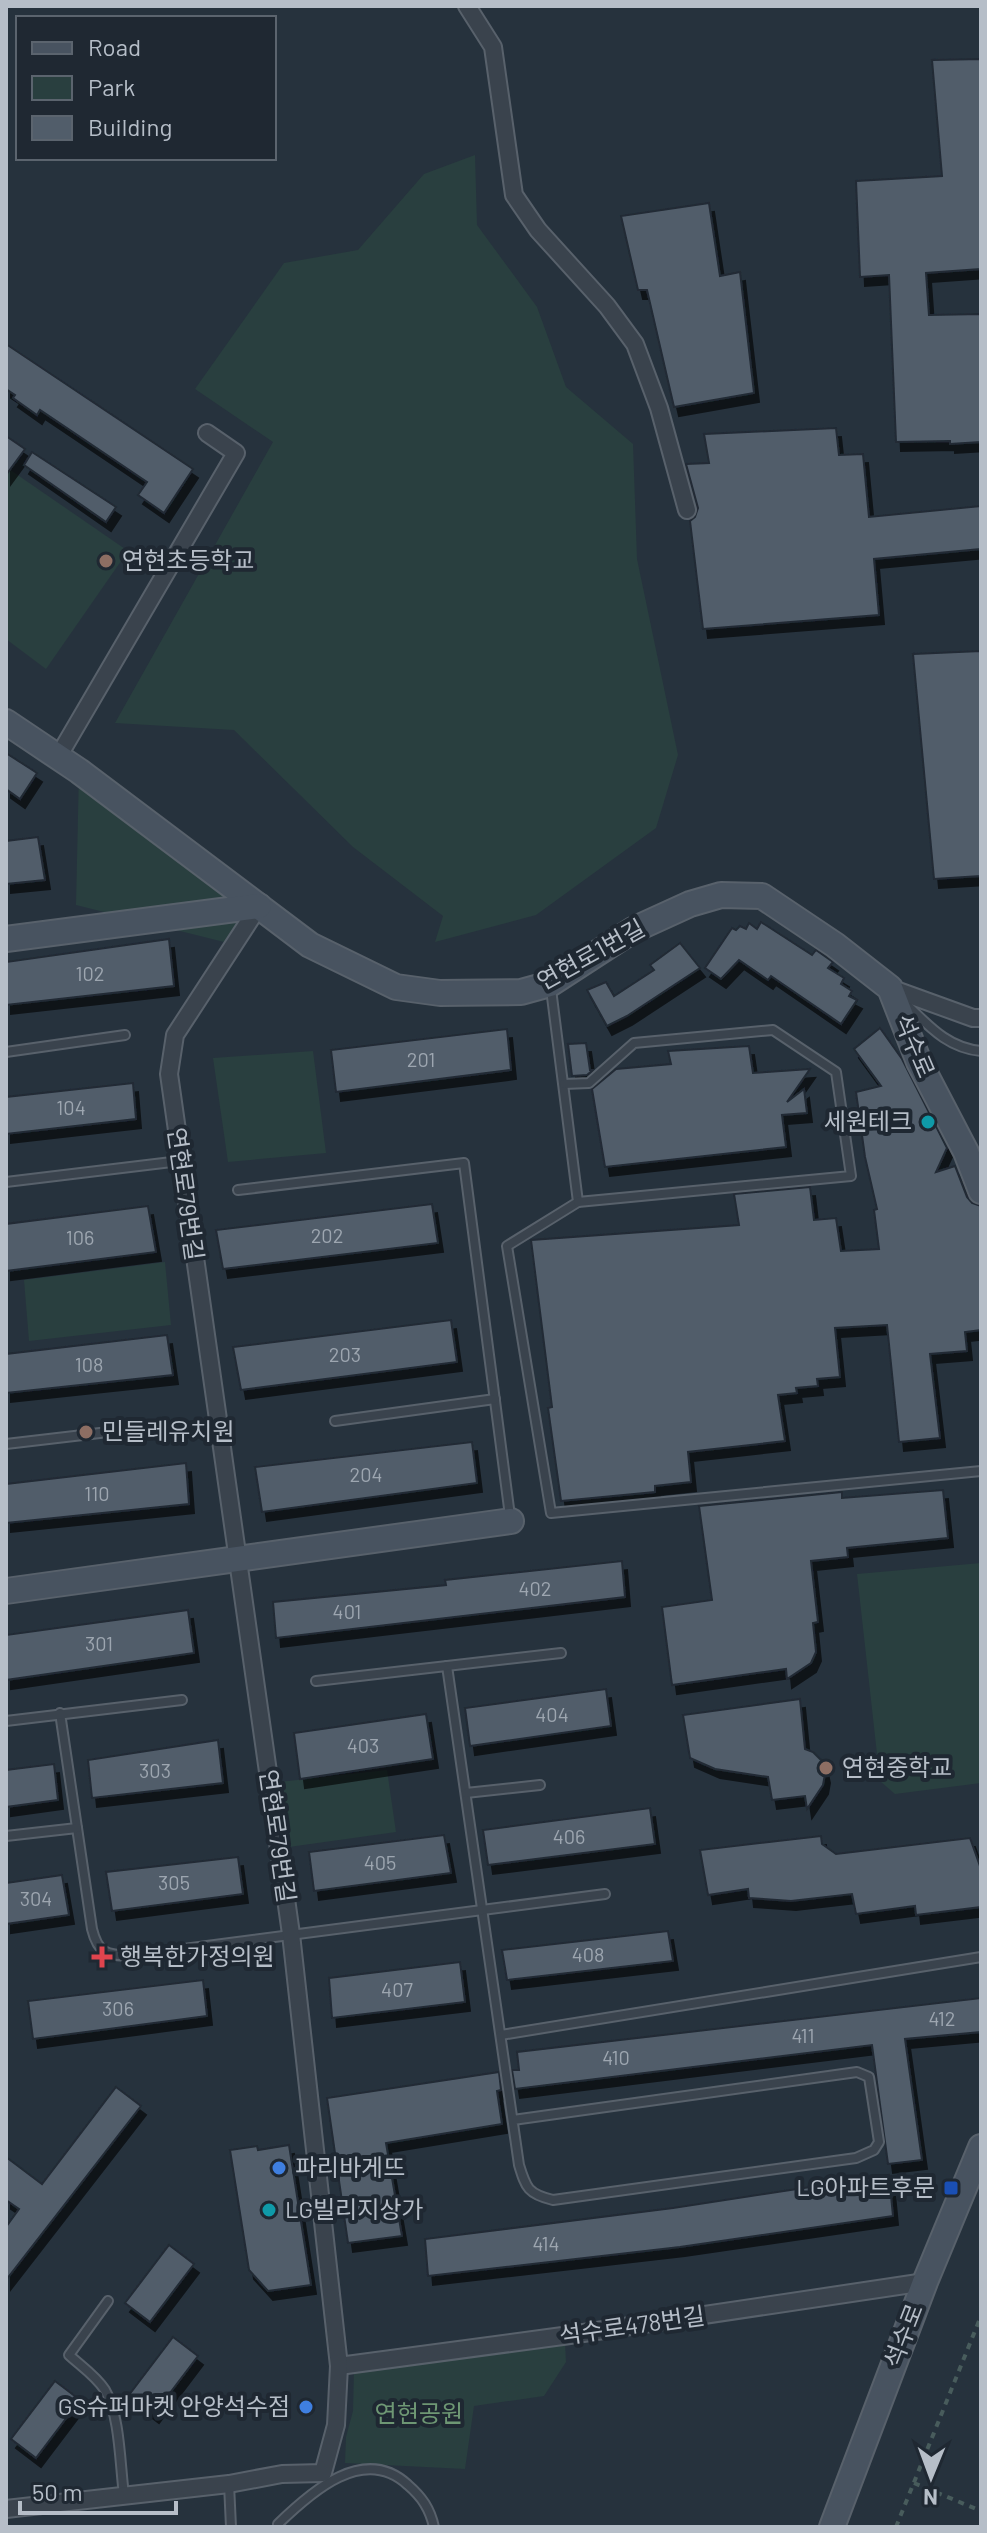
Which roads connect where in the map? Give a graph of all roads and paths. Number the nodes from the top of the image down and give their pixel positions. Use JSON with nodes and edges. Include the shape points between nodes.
{"nodes":[{"id":1,"x":467,"y":6,"type":"edge"},
{"id":2,"x":207,"y":433,"type":"dead end"},
{"id":3,"x":687,"y":510,"type":"dead end"},
{"id":4,"x":6,"y":722,"type":"edge"},
{"id":5,"x":58,"y":757,"type":"junction"},
{"id":6,"x":259,"y":906,"type":"junction"},
{"id":7,"x":6,"y":939,"type":"edge"},
{"id":8,"x":550,"y":984,"type":"junction"},
{"id":9,"x":890,"y":988,"type":"junction"},
{"id":10,"x":981,"y":1018,"type":"edge"},
{"id":11,"x":125,"y":1035,"type":"dead end"},
{"id":12,"x":981,"y":1051,"type":"edge"},
{"id":13,"x":6,"y":1052,"type":"edge"},
{"id":14,"x":564,"y":1084,"type":"junction"},
{"id":15,"x":180,"y":1161,"type":"junction"},
{"id":16,"x":6,"y":1182,"type":"edge"},
{"id":17,"x":238,"y":1190,"type":"dead end"},
{"id":18,"x":981,"y":1191,"type":"edge"},
{"id":19,"x":578,"y":1202,"type":"junction"},
{"id":20,"x":495,"y":1399,"type":"junction"},
{"id":21,"x":335,"y":1421,"type":"dead end"},
{"id":22,"x":117,"y":1431,"type":"dead end"},
{"id":23,"x":6,"y":1444,"type":"edge"},
{"id":24,"x":981,"y":1471,"type":"edge"},
{"id":25,"x":511,"y":1521,"type":"joint"},
{"id":26,"x":238,"y":1558,"type":"junction"},
{"id":27,"x":6,"y":1591,"type":"edge"},
{"id":28,"x":561,"y":1653,"type":"dead end"},
{"id":29,"x":447,"y":1666,"type":"junction"},
{"id":30,"x":316,"y":1681,"type":"dead end"},
{"id":31,"x":182,"y":1700,"type":"dead end"},
{"id":32,"x":60,"y":1713,"type":"junction"},
{"id":33,"x":6,"y":1721,"type":"edge"},
{"id":34,"x":540,"y":1785,"type":"dead end"},
{"id":35,"x":466,"y":1793,"type":"junction"},
{"id":36,"x":77,"y":1828,"type":"junction"},
{"id":37,"x":6,"y":1836,"type":"edge"},
{"id":38,"x":605,"y":1894,"type":"dead end"},
{"id":39,"x":482,"y":1910,"type":"junction"},
{"id":40,"x":291,"y":1934,"type":"junction"},
{"id":41,"x":981,"y":1957,"type":"edge"},
{"id":42,"x":501,"y":2035,"type":"junction"},
{"id":43,"x":513,"y":2120,"type":"junction"},
{"id":44,"x":981,"y":2147,"type":"edge"},
{"id":45,"x":925,"y":2282,"type":"junction"},
{"id":46,"x":108,"y":2301,"type":"dead end"},
{"id":47,"x":981,"y":2316,"type":"edge"},
{"id":48,"x":339,"y":2366,"type":"junction"},
{"id":49,"x":914,"y":2483,"type":"junction"},
{"id":50,"x":229,"y":2484,"type":"junction"},
{"id":51,"x":124,"y":2495,"type":"junction"},
{"id":52,"x":6,"y":2509,"type":"edge"},
{"id":53,"x":981,"y":2511,"type":"edge"},
{"id":54,"x":278,"y":2524,"type":"dead end"},
{"id":55,"x":231,"y":2527,"type":"edge"},
{"id":56,"x":434,"y":2527,"type":"edge"},
{"id":57,"x":832,"y":2527,"type":"edge"},
{"id":58,"x":896,"y":2527,"type":"edge"}],
"edges":[{"from":1,"to":3,"type":"street","via":[[493,47],[514,195],[635,344]]},
{"from":2,"to":5,"type":"street","via":[[236,453]]},
{"from":4,"to":5,"type":"street","name":"연현로1번길"},
{"from":5,"to":6,"type":"street","name":"연현로1번길"},
{"from":6,"to":7,"type":"street"},
{"from":6,"to":8,"type":"street","name":"연현로1번길","via":[[310,945],[396,987],[440,993],[521,992]]},
{"from":6,"to":15,"type":"street","name":"연현로79번길","via":[[175,1035],[169,1074]]},
{"from":8,"to":9,"type":"street","name":"연현로1번길","via":[[633,930],[721,895],[762,896]]},
{"from":8,"to":14,"type":"lane"},
{"from":9,"to":10,"type":"street","name":"석수로"},
{"from":9,"to":12,"type":"lane","via":[[942,1039]]},
{"from":9,"to":18,"type":"street","name":"석수로"},
{"from":11,"to":13,"type":"lane"},
{"from":14,"to":19,"type":"lane"},
{"from":14,"to":19,"type":"lane","via":[[589,1083],[634,1043],[773,1030],[836,1072],[851,1176]]},
{"from":15,"to":16,"type":"lane"},
{"from":15,"to":26,"type":"street","name":"연현로79번길"},
{"from":17,"to":20,"type":"lane","via":[[464,1163]]},
{"from":19,"to":24,"type":"lane","via":[[507,1246],[551,1513]]},
{"from":20,"to":21,"type":"lane"},
{"from":20,"to":25,"type":"lane"},
{"from":22,"to":23,"type":"lane"},
{"from":25,"to":26,"type":"street"},
{"from":26,"to":27,"type":"street"},
{"from":26,"to":40,"type":"street","name":"연현로79번길"},
{"from":28,"to":29,"type":"lane"},
{"from":29,"to":30,"type":"lane"},
{"from":29,"to":35,"type":"lane"},
{"from":31,"to":32,"type":"lane"},
{"from":32,"to":33,"type":"lane"},
{"from":32,"to":36,"type":"lane"},
{"from":34,"to":35,"type":"lane"},
{"from":35,"to":39,"type":"lane"},
{"from":36,"to":37,"type":"lane"},
{"from":36,"to":40,"type":"lane","via":[[92,1929],[96,1943],[107,1953],[130,1956]]},
{"from":38,"to":39,"type":"lane"},
{"from":39,"to":40,"type":"lane"},
{"from":39,"to":42,"type":"lane"},
{"from":40,"to":48,"type":"street","name":"연현로79번길"},
{"from":41,"to":42,"type":"lane"},
{"from":42,"to":43,"type":"lane"},
{"from":43,"to":43,"type":"lane","via":[[526,2186],[536,2196],[553,2200],[856,2158],[879,2142],[869,2077],[857,2072]]},
{"from":44,"to":45,"type":"street","name":"석수로"},
{"from":45,"to":48,"type":"street","name":"석수로478번길"},
{"from":45,"to":57,"type":"street","name":"석수로"},
{"from":46,"to":51,"type":"lane","via":[[69,2355],[106,2391]]},
{"from":47,"to":49,"type":"path"},
{"from":48,"to":50,"type":"street","name":"연현로79번길","via":[[336,2425],[323,2473]]},
{"from":49,"to":53,"type":"path"},
{"from":49,"to":58,"type":"path"},
{"from":50,"to":51,"type":"street","name":"연현로79번길"},
{"from":50,"to":55,"type":"lane"},
{"from":51,"to":52,"type":"street","name":"연현로79번길"},
{"from":54,"to":56,"type":"lane","via":[[341,2475],[360,2469],[383,2470],[404,2481],[430,2511]]}]}
